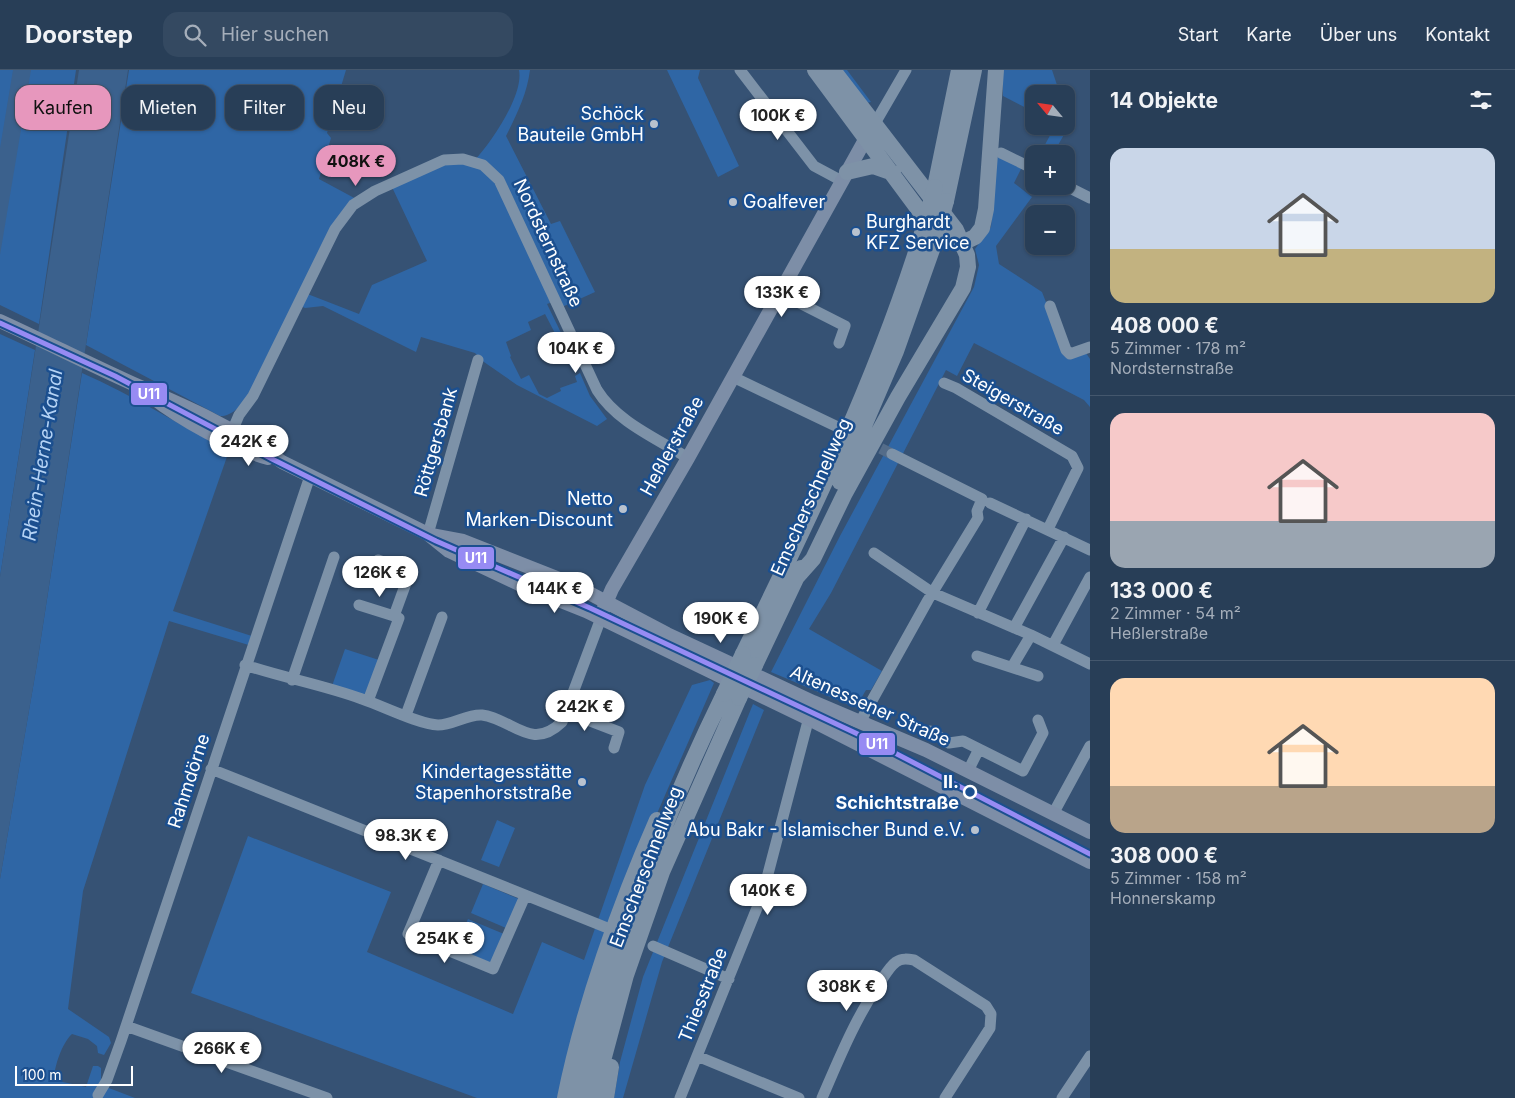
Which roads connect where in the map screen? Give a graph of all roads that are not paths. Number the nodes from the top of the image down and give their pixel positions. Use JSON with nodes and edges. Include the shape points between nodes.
{"nodes":[{"id":1,"x":740,"y":70,"type":"edge"},
{"id":2,"x":815,"y":70,"type":"edge"},
{"id":3,"x":833,"y":70,"type":"edge"},
{"id":4,"x":906,"y":70,"type":"edge"},
{"id":5,"x":974,"y":70,"type":"edge"},
{"id":6,"x":996,"y":70,"type":"edge"},
{"id":7,"x":957,"y":73,"type":"edge"},
{"id":8,"x":874,"y":125,"type":"junction"},
{"id":9,"x":866,"y":139,"type":"junction"},
{"id":10,"x":1001,"y":153,"type":"dead end"},
{"id":11,"x":1025,"y":165,"type":"edge"},
{"id":12,"x":892,"y":173,"type":"junction"},
{"id":13,"x":845,"y":177,"type":"junction"},
{"id":14,"x":1075,"y":190,"type":"edge"},
{"id":15,"x":1090,"y":198,"type":"edge"},
{"id":16,"x":964,"y":243,"type":"junction"},
{"id":17,"x":780,"y":293,"type":"junction"},
{"id":18,"x":1050,"y":306,"type":"dead end"},
{"id":19,"x":0,"y":321,"type":"edge"},
{"id":20,"x":839,"y":342,"type":"dead end"},
{"id":21,"x":1090,"y":346,"type":"edge"},
{"id":22,"x":478,"y":360,"type":"dead end"},
{"id":23,"x":733,"y":377,"type":"junction"},
{"id":24,"x":944,"y":383,"type":"dead end"},
{"id":25,"x":844,"y":430,"type":"dead end"},
{"id":26,"x":230,"y":436,"type":"junction"},
{"id":27,"x":892,"y":454,"type":"tunnel mouth"},
{"id":28,"x":688,"y":458,"type":"junction"},
{"id":29,"x":310,"y":476,"type":"junction"},
{"id":30,"x":986,"y":501,"type":"junction"},
{"id":31,"x":1026,"y":519,"type":"junction"},
{"id":32,"x":1048,"y":529,"type":"junction"},
{"id":33,"x":428,"y":534,"type":"junction"},
{"id":34,"x":1064,"y":537,"type":"junction"},
{"id":35,"x":1090,"y":550,"type":"edge"},
{"id":36,"x":874,"y":553,"type":"dead end"},
{"id":37,"x":334,"y":557,"type":"dead end"},
{"id":38,"x":378,"y":560,"type":"dead end"},
{"id":39,"x":797,"y":577,"type":"junction"},
{"id":40,"x":1090,"y":577,"type":"edge"},
{"id":41,"x":933,"y":593,"type":"junction"},
{"id":42,"x":606,"y":602,"type":"junction"},
{"id":43,"x":359,"y":605,"type":"dead end"},
{"id":44,"x":978,"y":613,"type":"junction"},
{"id":45,"x":394,"y":616,"type":"junction"},
{"id":46,"x":442,"y":617,"type":"dead end"},
{"id":47,"x":601,"y":618,"type":"junction"},
{"id":48,"x":1014,"y":628,"type":"junction"},
{"id":49,"x":1031,"y":635,"type":"junction"},
{"id":50,"x":1053,"y":645,"type":"junction"},
{"id":51,"x":977,"y":656,"type":"dead end"},
{"id":52,"x":749,"y":660,"type":"junction"},
{"id":53,"x":1090,"y":664,"type":"edge"},
{"id":54,"x":245,"y":666,"type":"junction"},
{"id":55,"x":1012,"y":667,"type":"junction"},
{"id":56,"x":1038,"y":676,"type":"dead end"},
{"id":57,"x":292,"y":680,"type":"junction"},
{"id":58,"x":732,"y":696,"type":"junction"},
{"id":59,"x":368,"y":700,"type":"junction"},
{"id":60,"x":813,"y":702,"type":"junction"},
{"id":61,"x":717,"y":709,"type":"junction"},
{"id":62,"x":567,"y":712,"type":"junction"},
{"id":63,"x":406,"y":715,"type":"junction"},
{"id":64,"x":807,"y":718,"type":"junction"},
{"id":65,"x":1038,"y":720,"type":"dead end"},
{"id":66,"x":860,"y":722,"type":"junction"},
{"id":67,"x":930,"y":731,"type":"dead end"},
{"id":68,"x":1090,"y":746,"type":"edge"},
{"id":69,"x":614,"y":748,"type":"dead end"},
{"id":70,"x":979,"y":749,"type":"junction"},
{"id":71,"x":211,"y":769,"type":"junction"},
{"id":72,"x":968,"y":771,"type":"junction"},
{"id":73,"x":1053,"y":814,"type":"junction"},
{"id":74,"x":1090,"y":832,"type":"edge"},
{"id":75,"x":439,"y":860,"type":"junction"},
{"id":76,"x":1090,"y":862,"type":"edge"},
{"id":77,"x":525,"y":896,"type":"junction"},
{"id":78,"x":646,"y":916,"type":"junction"},
{"id":79,"x":610,"y":929,"type":"dead end"},
{"id":80,"x":653,"y":946,"type":"dead end"},
{"id":81,"x":729,"y":979,"type":"junction"},
{"id":82,"x":126,"y":1026,"type":"junction"},
{"id":83,"x":697,"y":1056,"type":"junction"},
{"id":84,"x":1090,"y":1056,"type":"edge"},
{"id":85,"x":98,"y":1095,"type":"dead end"},
{"id":86,"x":327,"y":1098,"type":"edge"},
{"id":87,"x":565,"y":1098,"type":"edge"},
{"id":88,"x":579,"y":1098,"type":"edge"},
{"id":89,"x":593,"y":1098,"type":"edge"},
{"id":90,"x":606,"y":1098,"type":"edge"},
{"id":91,"x":680,"y":1098,"type":"edge"},
{"id":92,"x":799,"y":1098,"type":"edge"},
{"id":93,"x":822,"y":1098,"type":"edge"},
{"id":94,"x":945,"y":1098,"type":"edge"},
{"id":95,"x":1062,"y":1098,"type":"edge"}],
"edges":[{"from":1,"to":13,"type":"street","via":[[814,166]]},
{"from":2,"to":9,"type":"highway"},
{"from":3,"to":8,"type":"highway"},
{"from":4,"to":8,"type":"street","name":"Heßlerstraße"},
{"from":5,"to":39,"type":"highway","name":"Emscherschnellweg","bridge":true,"via":[[946,201],[912,310],[865,427]]},
{"from":6,"to":16,"type":"highway","via":[[986,209],[982,228]]},
{"from":7,"to":52,"type":"highway","name":"Emscherschnellweg","bridge":true,"via":[[935,187],[885,341]]},
{"from":8,"to":9,"type":"main road","name":"Heßlerstraße"},
{"from":8,"to":16,"type":"highway"},
{"from":9,"to":12,"type":"highway"},
{"from":9,"to":13,"type":"main road","name":"Heßlerstraße"},
{"from":10,"to":11,"type":"street"},
{"from":12,"to":13,"type":"highway","via":[[872,166]]},
{"from":12,"to":16,"type":"highway","via":[[945,240]]},
{"from":13,"to":17,"type":"main road","name":"Heßlerstraße"},
{"from":14,"to":15,"type":"street"},
{"from":16,"to":39,"type":"highway","via":[[968,267],[963,288],[844,495],[813,559]]},
{"from":17,"to":20,"type":"street","via":[[845,326]]},
{"from":17,"to":23,"type":"main road","name":"Heßlerstraße"},
{"from":18,"to":21,"type":"street","via":[[1070,354]]},
{"from":19,"to":26,"type":"main road","name":"Altenessener Straße","via":[[103,368],[138,386],[165,407]]},
{"from":22,"to":33,"type":"street","name":"Röttgersbank"},
{"from":23,"to":25,"type":"street"},
{"from":23,"to":28,"type":"main road","name":"Heßlerstraße"},
{"from":24,"to":32,"type":"street","name":"Steigerstraße","via":[[1072,456],[1078,468]]},
{"from":26,"to":28,"type":"street","name":"Nordsternstraße","via":[[346,213],[364,197],[436,162],[461,159],[483,165],[502,186],[607,405]]},
{"from":26,"to":29,"type":"main road","name":"Altenessener Straße","via":[[263,448]]},
{"from":27,"to":30,"type":"street"},
{"from":28,"to":42,"type":"main road","name":"Heßlerstraße"},
{"from":29,"to":33,"type":"main road","name":"Altenessener Straße"},
{"from":29,"to":54,"type":"street","name":"Rahmdörne"},
{"from":30,"to":31,"type":"street"},
{"from":30,"to":41,"type":"street","via":[[977,511],[978,518]]},
{"from":31,"to":32,"type":"street"},
{"from":31,"to":44,"type":"street"},
{"from":32,"to":34,"type":"street"},
{"from":33,"to":42,"type":"main road","name":"Altenessener Straße","via":[[482,548]]},
{"from":33,"to":47,"type":"main road","name":"Altenessener Straße","via":[[448,551]]},
{"from":34,"to":35,"type":"street"},
{"from":34,"to":48,"type":"street"},
{"from":36,"to":41,"type":"street"},
{"from":37,"to":57,"type":"street"},
{"from":38,"to":45,"type":"street","via":[[410,572]]},
{"from":39,"to":52,"type":"highway","name":"Emscherschnellweg"},
{"from":40,"to":50,"type":"street"},
{"from":41,"to":44,"type":"street"},
{"from":41,"to":66,"type":"street"},
{"from":42,"to":47,"type":"main road","name":"Heßlerstraße"},
{"from":42,"to":60,"type":"main road","name":"Altenessener Straße"},
{"from":43,"to":45,"type":"street"},
{"from":44,"to":48,"type":"street"},
{"from":45,"to":59,"type":"street","via":[[399,618]]},
{"from":46,"to":63,"type":"street"},
{"from":47,"to":62,"type":"street"},
{"from":47,"to":64,"type":"main road","name":"Altenessener Straße"},
{"from":48,"to":49,"type":"street"},
{"from":49,"to":50,"type":"street"},
{"from":49,"to":55,"type":"street"},
{"from":50,"to":53,"type":"street"},
{"from":51,"to":55,"type":"street"},
{"from":52,"to":58,"type":"highway","name":"Emscherschnellweg","bridge":true},
{"from":54,"to":57,"type":"street"},
{"from":54,"to":71,"type":"street","name":"Rahmdörne"},
{"from":55,"to":56,"type":"street"},
{"from":57,"to":59,"type":"street"},
{"from":58,"to":61,"type":"highway","name":"Emscherschnellweg"},
{"from":58,"to":78,"type":"highway","name":"Emscherschnellweg"},
{"from":59,"to":63,"type":"street"},
{"from":60,"to":64,"type":"street","name":"Thiesstraße"},
{"from":60,"to":66,"type":"main road","name":"Altenessener Straße"},
{"from":61,"to":87,"type":"highway","via":[[696,733],[635,874],[581,1032]]},
{"from":61,"to":88,"type":"highway","name":"Emscherschnellweg","via":[[629,923],[602,1006]]},
{"from":62,"to":63,"type":"street","via":[[555,729],[539,735],[522,732],[484,716],[475,715],[438,725]]},
{"from":62,"to":69,"type":"street","via":[[619,732]]},
{"from":64,"to":76,"type":"main road","name":"Altenessener Straße"},
{"from":64,"to":81,"type":"street","name":"Thiesstraße","via":[[763,893]]},
{"from":65,"to":70,"type":"street","name":"Altenessener Straße","via":[[1043,733],[1022,771]]},
{"from":66,"to":72,"type":"main road","name":"Altenessener Straße"},
{"from":67,"to":70,"type":"street","name":"Altenessener Straße","via":[[949,743],[963,741]]},
{"from":68,"to":73,"type":"street"},
{"from":70,"to":72,"type":"street"},
{"from":71,"to":75,"type":"street"},
{"from":71,"to":82,"type":"street","name":"Rahmdörne"},
{"from":72,"to":73,"type":"main road","name":"Altenessener Straße"},
{"from":73,"to":74,"type":"main road","name":"Altenessener Straße"},
{"from":75,"to":77,"type":"street"},
{"from":75,"to":77,"type":"street","via":[[408,934],[492,969]]},
{"from":77,"to":79,"type":"street"},
{"from":78,"to":89,"type":"highway","name":"Emscherschnellweg","via":[[609,1033]]},
{"from":78,"to":90,"type":"highway","via":[[638,961],[616,1038]]},
{"from":80,"to":81,"type":"street"},
{"from":81,"to":83,"type":"street","name":"Thiesstraße"},
{"from":82,"to":85,"type":"street","name":"Rahmdörne","via":[[107,1080]]},
{"from":82,"to":86,"type":"street"},
{"from":83,"to":91,"type":"street","name":"Thiesstraße"},
{"from":83,"to":92,"type":"street"},
{"from":84,"to":95,"type":"street"},
{"from":93,"to":94,"type":"street","via":[[851,1031],[871,996],[890,968],[906,958],[986,1006],[991,1014],[990,1028]]}]}
